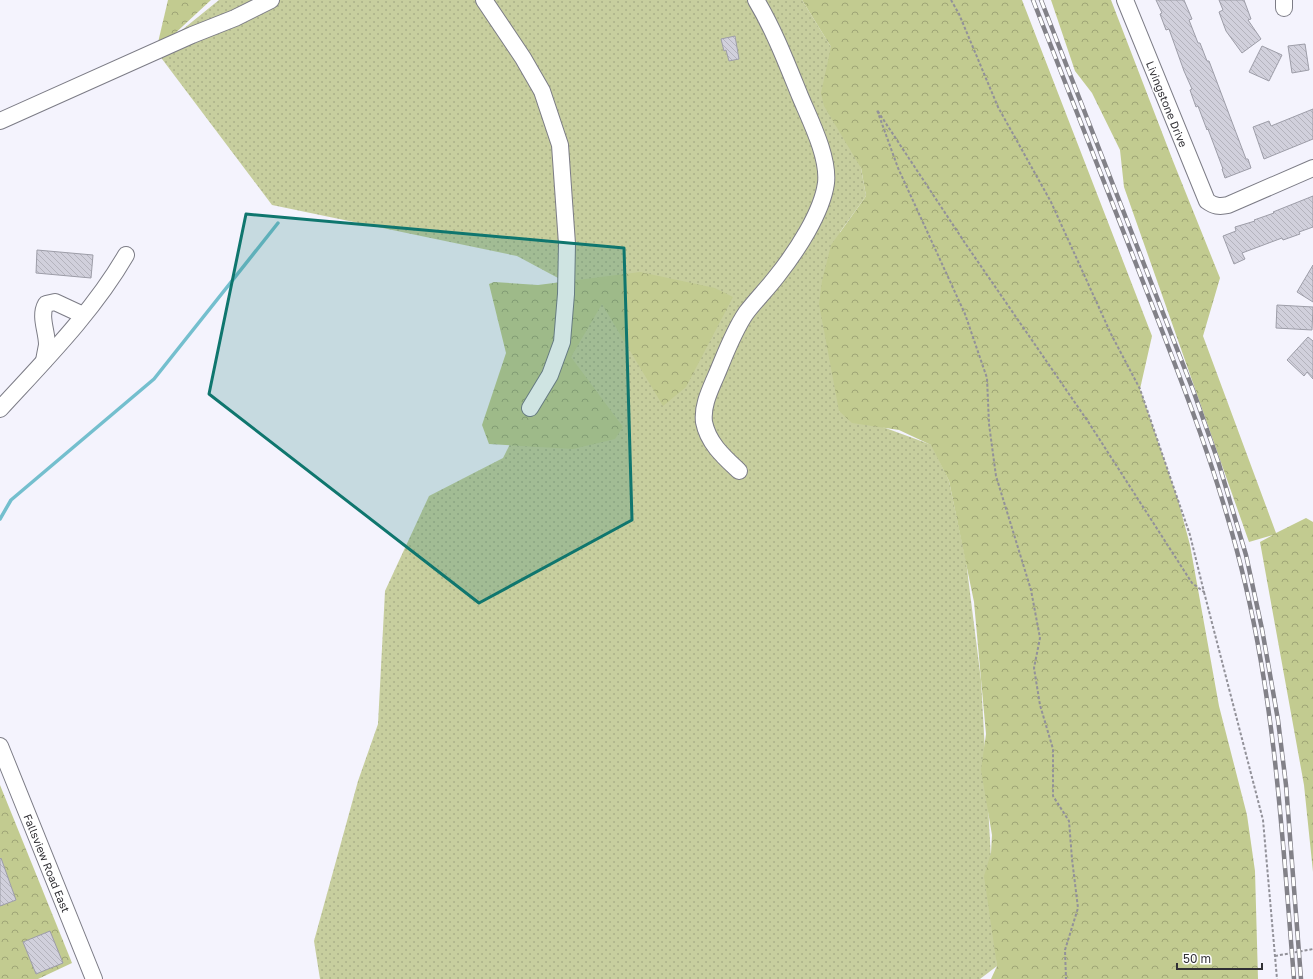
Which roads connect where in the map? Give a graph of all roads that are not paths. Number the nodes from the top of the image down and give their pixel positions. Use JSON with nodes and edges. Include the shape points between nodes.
{"nodes":[{"id":1,"x":271,"y":0,"type":"edge"},
{"id":2,"x":484,"y":0,"type":"edge"},
{"id":3,"x":756,"y":0,"type":"edge"},
{"id":4,"x":1126,"y":0,"type":"edge"},
{"id":5,"x":0,"y":122,"type":"edge"},
{"id":6,"x":1313,"y":168,"type":"edge"},
{"id":7,"x":126,"y":255,"type":"dead end"},
{"id":8,"x":83,"y":315,"type":"junction"},
{"id":9,"x":44,"y":360,"type":"junction"},
{"id":10,"x":530,"y":408,"type":"dead end"},
{"id":11,"x":0,"y":409,"type":"edge"},
{"id":12,"x":739,"y":471,"type":"dead end"},
{"id":13,"x":0,"y":746,"type":"edge"},
{"id":14,"x":94,"y":979,"type":"edge"}],
"edges":[{"from":1,"to":5,"type":"street"},
{"from":2,"to":10,"type":"street","via":[[519,51],[542,91],[560,145],[567,244],[562,342],[550,375]]},
{"from":3,"to":12,"type":"street","via":[[809,117],[824,159],[826,178],[821,203],[810,229],[778,276],[745,315],[707,396],[704,421],[711,441]]},
{"from":4,"to":6,"type":"street","name":"Livingstone Drive","via":[[1207,201],[1220,207],[1228,205]]},
{"from":7,"to":8,"type":"street"},
{"from":8,"to":9,"type":"street"},
{"from":8,"to":9,"type":"street","via":[[55,302],[46,304],[43,308],[47,344]]},
{"from":9,"to":11,"type":"street"},
{"from":13,"to":14,"type":"street","name":"Fallsview Road East"}]}
